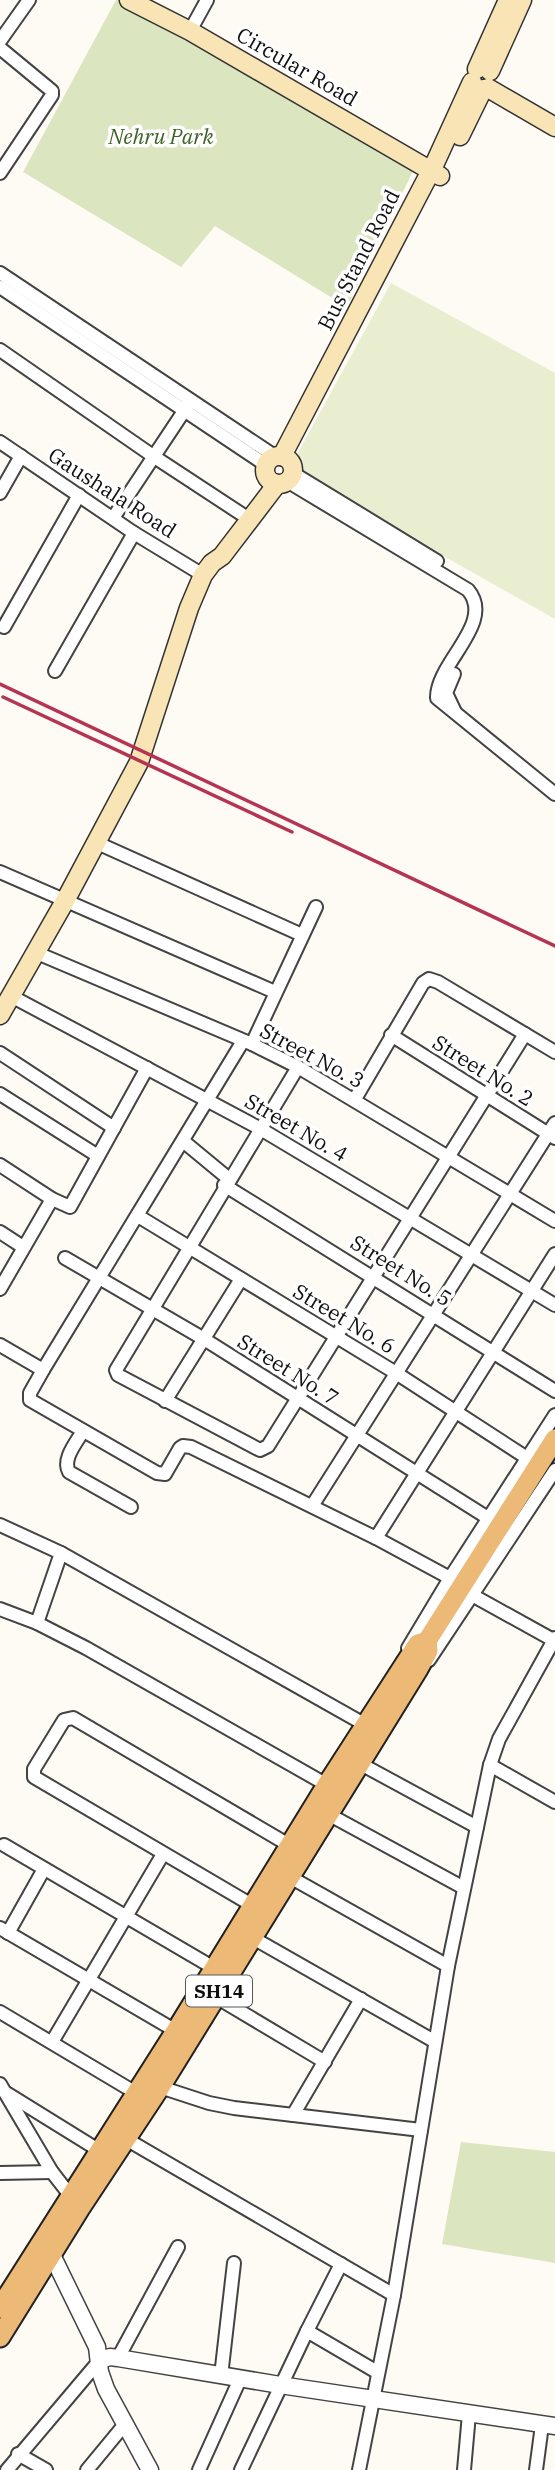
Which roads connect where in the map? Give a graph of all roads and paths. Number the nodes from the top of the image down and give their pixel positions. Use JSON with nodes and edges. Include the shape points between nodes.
{"nodes":[{"id":1,"x":29,"y":0,"type":"edge"},
{"id":2,"x":129,"y":0,"type":"edge"},
{"id":3,"x":150,"y":0,"type":"edge"},
{"id":4,"x":207,"y":0,"type":"edge"},
{"id":5,"x":508,"y":0,"type":"edge"},
{"id":6,"x":522,"y":0,"type":"edge"},
{"id":7,"x":192,"y":27,"type":"junction"},
{"id":8,"x":0,"y":41,"type":"edge"},
{"id":9,"x":0,"y":48,"type":"edge"},
{"id":10,"x":484,"y":80,"type":"junction"},
{"id":11,"x":555,"y":117,"type":"edge"},
{"id":12,"x":555,"y":127,"type":"edge"},
{"id":13,"x":437,"y":169,"type":"junction"},
{"id":14,"x":0,"y":173,"type":"edge"},
{"id":15,"x":0,"y":273,"type":"edge"},
{"id":16,"x":0,"y":287,"type":"edge"},
{"id":17,"x":0,"y":350,"type":"edge"},
{"id":18,"x":187,"y":407,"type":"junction"},
{"id":19,"x":0,"y":442,"type":"edge"},
{"id":20,"x":21,"y":456,"type":"junction"},
{"id":21,"x":153,"y":456,"type":"junction"},
{"id":22,"x":280,"y":469,"type":"junction"},
{"id":23,"x":0,"y":493,"type":"edge"},
{"id":24,"x":79,"y":495,"type":"junction"},
{"id":25,"x":245,"y":516,"type":"junction"},
{"id":26,"x":113,"y":518,"type":"junction"},
{"id":27,"x":134,"y":533,"type":"junction"},
{"id":28,"x":207,"y":569,"type":"junction"},
{"id":29,"x":4,"y":627,"type":"dead end"},
{"id":30,"x":55,"y":671,"type":"dead end"},
{"id":31,"x":555,"y":794,"type":"edge"},
{"id":32,"x":95,"y":842,"type":"junction"},
{"id":33,"x":0,"y":872,"type":"edge"},
{"id":34,"x":65,"y":901,"type":"junction"},
{"id":35,"x":316,"y":907,"type":"dead end"},
{"id":36,"x":302,"y":935,"type":"junction"},
{"id":37,"x":37,"y":953,"type":"junction"},
{"id":38,"x":275,"y":992,"type":"junction"},
{"id":39,"x":12,"y":996,"type":"junction"},
{"id":40,"x":0,"y":1015,"type":"edge"},
{"id":41,"x":525,"y":1034,"type":"junction"},
{"id":42,"x":391,"y":1035,"type":"junction"},
{"id":43,"x":247,"y":1043,"type":"junction"},
{"id":44,"x":555,"y":1052,"type":"edge"},
{"id":45,"x":0,"y":1053,"type":"edge"},
{"id":46,"x":298,"y":1067,"type":"junction"},
{"id":47,"x":147,"y":1068,"type":"junction"},
{"id":48,"x":0,"y":1094,"type":"edge"},
{"id":49,"x":485,"y":1096,"type":"junction"},
{"id":50,"x":355,"y":1099,"type":"junction"},
{"id":51,"x":208,"y":1100,"type":"junction"},
{"id":52,"x":114,"y":1128,"type":"junction"},
{"id":53,"x":259,"y":1128,"type":"junction"},
{"id":54,"x":553,"y":1132,"type":"edge"},
{"id":55,"x":183,"y":1141,"type":"junction"},
{"id":56,"x":98,"y":1156,"type":"junction"},
{"id":57,"x":448,"y":1156,"type":"junction"},
{"id":58,"x":0,"y":1165,"type":"edge"},
{"id":59,"x":227,"y":1182,"type":"junction"},
{"id":60,"x":510,"y":1194,"type":"junction"},
{"id":61,"x":52,"y":1199,"type":"junction"},
{"id":62,"x":138,"y":1216,"type":"junction"},
{"id":63,"x":411,"y":1217,"type":"junction"},
{"id":64,"x":555,"y":1221,"type":"edge"},
{"id":65,"x":0,"y":1233,"type":"edge"},
{"id":66,"x":23,"y":1247,"type":"junction"},
{"id":67,"x":190,"y":1248,"type":"junction"},
{"id":68,"x":472,"y":1254,"type":"junction"},
{"id":69,"x":555,"y":1254,"type":"edge"},
{"id":70,"x":65,"y":1258,"type":"dead end"},
{"id":71,"x":373,"y":1277,"type":"junction"},
{"id":72,"x":100,"y":1278,"type":"junction"},
{"id":73,"x":241,"y":1279,"type":"junction"},
{"id":74,"x":0,"y":1289,"type":"edge"},
{"id":75,"x":531,"y":1291,"type":"junction"},
{"id":76,"x":555,"y":1305,"type":"edge"},
{"id":77,"x":152,"y":1309,"type":"junction"},
{"id":78,"x":433,"y":1315,"type":"junction"},
{"id":79,"x":335,"y":1336,"type":"junction"},
{"id":80,"x":204,"y":1339,"type":"junction"},
{"id":81,"x":0,"y":1345,"type":"edge"},
{"id":82,"x":493,"y":1352,"type":"junction"},
{"id":83,"x":43,"y":1370,"type":"junction"},
{"id":84,"x":396,"y":1373,"type":"junction"},
{"id":85,"x":555,"y":1391,"type":"edge"},
{"id":86,"x":297,"y":1399,"type":"junction"},
{"id":87,"x":165,"y":1401,"type":"junction"},
{"id":88,"x":456,"y":1412,"type":"junction"},
{"id":89,"x":555,"y":1415,"type":"edge"},
{"id":90,"x":83,"y":1431,"type":"junction"},
{"id":91,"x":357,"y":1435,"type":"junction"},
{"id":92,"x":555,"y":1439,"type":"edge"},
{"id":93,"x":527,"y":1458,"type":"junction"},
{"id":94,"x":417,"y":1473,"type":"junction"},
{"id":95,"x":553,"y":1476,"type":"edge"},
{"id":96,"x":312,"y":1506,"type":"junction"},
{"id":97,"x":131,"y":1507,"type":"dead end"},
{"id":98,"x":488,"y":1518,"type":"junction"},
{"id":99,"x":0,"y":1525,"type":"edge"},
{"id":100,"x":376,"y":1538,"type":"junction"},
{"id":101,"x":61,"y":1553,"type":"junction"},
{"id":102,"x":450,"y":1578,"type":"junction"},
{"id":103,"x":472,"y":1595,"type":"junction"},
{"id":104,"x":0,"y":1609,"type":"edge"},
{"id":105,"x":37,"y":1623,"type":"junction"},
{"id":106,"x":555,"y":1640,"type":"edge"},
{"id":107,"x":412,"y":1666,"type":"junction"},
{"id":108,"x":372,"y":1728,"type":"junction"},
{"id":109,"x":359,"y":1763,"type":"junction"},
{"id":110,"x":490,"y":1765,"type":"junction"},
{"id":111,"x":327,"y":1785,"type":"junction"},
{"id":112,"x":555,"y":1802,"type":"edge"},
{"id":113,"x":328,"y":1814,"type":"junction"},
{"id":114,"x":477,"y":1827,"type":"junction"},
{"id":115,"x":4,"y":1845,"type":"dead end"},
{"id":116,"x":298,"y":1850,"type":"junction"},
{"id":117,"x":163,"y":1854,"type":"junction"},
{"id":118,"x":44,"y":1869,"type":"junction"},
{"id":119,"x":290,"y":1877,"type":"junction"},
{"id":120,"x":464,"y":1888,"type":"junction"},
{"id":121,"x":260,"y":1910,"type":"junction"},
{"id":122,"x":126,"y":1916,"type":"junction"},
{"id":123,"x":4,"y":1931,"type":"edge"},
{"id":124,"x":253,"y":1938,"type":"junction"},
{"id":125,"x":448,"y":1966,"type":"junction"},
{"id":126,"x":221,"y":1972,"type":"junction"},
{"id":127,"x":89,"y":1979,"type":"junction"},
{"id":128,"x":216,"y":1997,"type":"junction"},
{"id":129,"x":361,"y":1999,"type":"junction"},
{"id":130,"x":0,"y":2012,"type":"edge"},
{"id":131,"x":183,"y":2035,"type":"junction"},
{"id":132,"x":434,"y":2041,"type":"junction"},
{"id":133,"x":52,"y":2042,"type":"junction"},
{"id":134,"x":325,"y":2062,"type":"junction"},
{"id":135,"x":2,"y":2088,"type":"edge"},
{"id":136,"x":149,"y":2094,"type":"junction"},
{"id":137,"x":0,"y":2112,"type":"edge"},
{"id":138,"x":17,"y":2113,"type":"junction"},
{"id":139,"x":293,"y":2115,"type":"junction"},
{"id":140,"x":421,"y":2130,"type":"junction"},
{"id":141,"x":126,"y":2139,"type":"junction"},
{"id":142,"x":100,"y":2151,"type":"junction"},
{"id":143,"x":52,"y":2172,"type":"junction"},
{"id":144,"x":0,"y":2173,"type":"edge"},
{"id":145,"x":76,"y":2202,"type":"junction"},
{"id":146,"x":178,"y":2248,"type":"dead end"},
{"id":147,"x":51,"y":2253,"type":"junction"},
{"id":148,"x":234,"y":2263,"type":"dead end"},
{"id":149,"x":341,"y":2264,"type":"junction"},
{"id":150,"x":394,"y":2295,"type":"junction"},
{"id":151,"x":0,"y":2308,"type":"edge"},
{"id":152,"x":307,"y":2331,"type":"junction"},
{"id":153,"x":0,"y":2337,"type":"edge"},
{"id":154,"x":118,"y":2358,"type":"junction"},
{"id":155,"x":100,"y":2360,"type":"junction"},
{"id":156,"x":377,"y":2372,"type":"junction"},
{"id":157,"x":221,"y":2376,"type":"junction"},
{"id":158,"x":240,"y":2379,"type":"junction"},
{"id":159,"x":280,"y":2385,"type":"junction"},
{"id":160,"x":372,"y":2398,"type":"junction"},
{"id":161,"x":469,"y":2414,"type":"junction"},
{"id":162,"x":125,"y":2424,"type":"junction"},
{"id":163,"x":548,"y":2426,"type":"edge"},
{"id":164,"x":18,"y":2454,"type":"junction"},
{"id":165,"x":6,"y":2470,"type":"edge"},
{"id":166,"x":46,"y":2470,"type":"edge"},
{"id":167,"x":87,"y":2470,"type":"edge"},
{"id":168,"x":150,"y":2470,"type":"edge"},
{"id":169,"x":199,"y":2470,"type":"edge"},
{"id":170,"x":241,"y":2470,"type":"edge"},
{"id":171,"x":359,"y":2470,"type":"edge"},
{"id":172,"x":464,"y":2470,"type":"edge"},
{"id":173,"x":536,"y":2470,"type":"edge"}],
"edges":[{"from":1,"to":8,"type":"street"},
{"from":2,"to":7,"type":"main road","name":"Circular Road"},
{"from":3,"to":7,"type":"main road","name":"Circular Road"},
{"from":4,"to":7,"type":"street"},
{"from":5,"to":10,"type":"main road","name":"Bus Stand Road"},
{"from":6,"to":10,"type":"main road","name":"Bus Stand Road"},
{"from":7,"to":13,"type":"main road","name":"Circular Road"},
{"from":9,"to":14,"type":"street","via":[[52,91],[52,96]]},
{"from":10,"to":11,"type":"main road"},
{"from":10,"to":12,"type":"main road"},
{"from":10,"to":13,"type":"main road","name":"Bus Stand Road"},
{"from":13,"to":22,"type":"main road","name":"Bus Stand Road"},
{"from":15,"to":18,"type":"street"},
{"from":16,"to":18,"type":"street"},
{"from":17,"to":21,"type":"street"},
{"from":18,"to":21,"type":"street"},
{"from":18,"to":22,"type":"street"},
{"from":19,"to":20,"type":"street","name":"Gaushala Road"},
{"from":20,"to":23,"type":"street"},
{"from":20,"to":24,"type":"street","name":"Gaushala Road"},
{"from":21,"to":25,"type":"street"},
{"from":21,"to":26,"type":"street"},
{"from":22,"to":25,"type":"main road","name":"Bus Stand Road"},
{"from":22,"to":31,"type":"street","via":[[480,591],[485,604],[447,687],[447,699],[455,712]]},
{"from":24,"to":26,"type":"street","name":"Gaushala Road"},
{"from":24,"to":29,"type":"street"},
{"from":25,"to":28,"type":"main road","name":"Bus Stand Road","via":[[213,550]]},
{"from":26,"to":27,"type":"street","name":"Gaushala Road"},
{"from":27,"to":28,"type":"street","name":"Gaushala Road"},
{"from":27,"to":30,"type":"street"},
{"from":28,"to":32,"type":"main road","name":"Bus Stand Road","via":[[188,608],[139,762]]},
{"from":32,"to":34,"type":"main road","name":"Bus Stand Road"},
{"from":32,"to":36,"type":"street"},
{"from":33,"to":34,"type":"street"},
{"from":34,"to":37,"type":"main road","name":"Bus Stand Road"},
{"from":34,"to":38,"type":"street"},
{"from":35,"to":36,"type":"street"},
{"from":36,"to":38,"type":"street"},
{"from":37,"to":39,"type":"main road","name":"Bus Stand Road"},
{"from":37,"to":43,"type":"street","name":"Street No. 3"},
{"from":38,"to":43,"type":"street"},
{"from":39,"to":40,"type":"main road","name":"Bus Stand Road"},
{"from":39,"to":47,"type":"street","name":"Street No. 4"},
{"from":41,"to":42,"type":"street","via":[[429,979]]},
{"from":41,"to":44,"type":"street"},
{"from":41,"to":49,"type":"street"},
{"from":42,"to":49,"type":"street","name":"Street No. 2"},
{"from":42,"to":50,"type":"street"},
{"from":43,"to":46,"type":"street","name":"Street No. 3"},
{"from":43,"to":51,"type":"street"},
{"from":45,"to":52,"type":"street"},
{"from":46,"to":50,"type":"street","name":"Street No. 3"},
{"from":46,"to":53,"type":"street"},
{"from":47,"to":51,"type":"street","name":"Street No. 4"},
{"from":47,"to":52,"type":"street"},
{"from":48,"to":56,"type":"street"},
{"from":49,"to":54,"type":"street","name":"Street No. 2"},
{"from":49,"to":57,"type":"street"},
{"from":50,"to":57,"type":"street","name":"Street No. 3"},
{"from":51,"to":53,"type":"street","name":"Street No. 4"},
{"from":51,"to":55,"type":"street"},
{"from":52,"to":56,"type":"street"},
{"from":53,"to":59,"type":"street"},
{"from":53,"to":63,"type":"street","name":"Street No. 4"},
{"from":54,"to":60,"type":"street"},
{"from":55,"to":59,"type":"street","name":"Street No. 5"},
{"from":55,"to":62,"type":"street"},
{"from":56,"to":61,"type":"street","via":[[73,1205],[66,1207]]},
{"from":57,"to":60,"type":"street","name":"Street No. 3"},
{"from":57,"to":63,"type":"street"},
{"from":58,"to":61,"type":"street"},
{"from":59,"to":67,"type":"street"},
{"from":59,"to":71,"type":"street","name":"Street No. 5"},
{"from":60,"to":64,"type":"street","name":"Street No. 3"},
{"from":60,"to":68,"type":"street"},
{"from":61,"to":66,"type":"street"},
{"from":62,"to":67,"type":"street","name":"Street No. 6"},
{"from":62,"to":72,"type":"street"},
{"from":63,"to":68,"type":"street","name":"Street No. 4"},
{"from":63,"to":71,"type":"street"},
{"from":65,"to":66,"type":"street"},
{"from":66,"to":74,"type":"street"},
{"from":67,"to":73,"type":"street","name":"Street No. 6"},
{"from":67,"to":77,"type":"street"},
{"from":68,"to":75,"type":"street","name":"Street No. 4"},
{"from":68,"to":78,"type":"street"},
{"from":69,"to":75,"type":"street"},
{"from":70,"to":72,"type":"street","name":"Street No. 7"},
{"from":71,"to":78,"type":"street","name":"Street No. 5"},
{"from":71,"to":79,"type":"street"},
{"from":72,"to":77,"type":"street","name":"Street No. 7"},
{"from":72,"to":83,"type":"street"},
{"from":73,"to":79,"type":"street","name":"Street No. 6"},
{"from":73,"to":80,"type":"street"},
{"from":75,"to":76,"type":"street","name":"Street No. 4"},
{"from":75,"to":82,"type":"street"},
{"from":77,"to":80,"type":"street","name":"Street No. 7"},
{"from":77,"to":87,"type":"street","via":[[116,1373]]},
{"from":78,"to":82,"type":"street","name":"Street No. 5"},
{"from":78,"to":84,"type":"street"},
{"from":79,"to":84,"type":"street","name":"Street No. 6"},
{"from":79,"to":86,"type":"street"},
{"from":80,"to":86,"type":"street","name":"Street No. 7"},
{"from":80,"to":87,"type":"street"},
{"from":81,"to":83,"type":"street"},
{"from":82,"to":85,"type":"street","name":"Street No. 5"},
{"from":82,"to":88,"type":"street"},
{"from":83,"to":90,"type":"street","via":[[30,1399]]},
{"from":84,"to":88,"type":"street","name":"Street No. 6"},
{"from":84,"to":91,"type":"street"},
{"from":86,"to":87,"type":"street","via":[[263,1450]]},
{"from":86,"to":91,"type":"street","name":"Street No. 7"},
{"from":88,"to":93,"type":"street","name":"Street No. 6"},
{"from":88,"to":94,"type":"street"},
{"from":89,"to":93,"type":"street"},
{"from":90,"to":96,"type":"street","via":[[163,1475],[180,1448],[191,1447]]},
{"from":90,"to":97,"type":"street","via":[[66,1461],[69,1472]]},
{"from":91,"to":94,"type":"street","name":"Street No. 7"},
{"from":91,"to":96,"type":"street"},
{"from":92,"to":107,"type":"main road","number":"SH14","via":[[429,1636],[428,1651]]},
{"from":93,"to":98,"type":"street"},
{"from":94,"to":98,"type":"street","name":"Street No. 7"},
{"from":94,"to":100,"type":"street"},
{"from":95,"to":103,"type":"street"},
{"from":96,"to":100,"type":"street"},
{"from":98,"to":102,"type":"street"},
{"from":99,"to":101,"type":"street"},
{"from":100,"to":102,"type":"street"},
{"from":101,"to":105,"type":"street"},
{"from":101,"to":108,"type":"street"},
{"from":102,"to":107,"type":"street","via":[[411,1642]]},
{"from":103,"to":106,"type":"street"},
{"from":103,"to":107,"type":"street","via":[[434,1654]]},
{"from":104,"to":105,"type":"street"},
{"from":105,"to":111,"type":"street"},
{"from":106,"to":110,"type":"street","via":[[499,1739]]},
{"from":107,"to":108,"type":"main road","number":"SH14"},
{"from":108,"to":109,"type":"main road","number":"SH14"},
{"from":108,"to":111,"type":"main road","number":"SH14"},
{"from":109,"to":113,"type":"main road","number":"SH14"},
{"from":109,"to":114,"type":"street"},
{"from":110,"to":112,"type":"street"},
{"from":110,"to":114,"type":"street"},
{"from":111,"to":116,"type":"main road","number":"SH14"},
{"from":113,"to":116,"type":"main road","number":"SH14"},
{"from":113,"to":120,"type":"street"},
{"from":114,"to":120,"type":"street"},
{"from":115,"to":118,"type":"street"},
{"from":116,"to":117,"type":"street","via":[[73,1718],[64,1720],[34,1769],[34,1777]]},
{"from":116,"to":119,"type":"main road","number":"SH14"},
{"from":116,"to":121,"type":"main road","number":"SH14"},
{"from":117,"to":121,"type":"street"},
{"from":117,"to":122,"type":"street"},
{"from":118,"to":122,"type":"street"},
{"from":118,"to":123,"type":"street"},
{"from":119,"to":121,"type":"main road","number":"SH14"},
{"from":119,"to":125,"type":"street"},
{"from":120,"to":125,"type":"street"},
{"from":121,"to":124,"type":"main road","number":"SH14"},
{"from":121,"to":126,"type":"main road","number":"SH14"},
{"from":122,"to":126,"type":"street"},
{"from":122,"to":127,"type":"street"},
{"from":123,"to":127,"type":"street"},
{"from":124,"to":126,"type":"main road","number":"SH14"},
{"from":124,"to":129,"type":"street"},
{"from":125,"to":132,"type":"street"},
{"from":126,"to":128,"type":"main road","number":"SH14"},
{"from":126,"to":131,"type":"main road","number":"SH14"},
{"from":127,"to":131,"type":"street"},
{"from":127,"to":133,"type":"street"},
{"from":128,"to":131,"type":"main road","number":"SH14"},
{"from":128,"to":134,"type":"street"},
{"from":129,"to":132,"type":"street"},
{"from":129,"to":134,"type":"street"},
{"from":130,"to":133,"type":"street"},
{"from":131,"to":136,"type":"main road","number":"SH14"},
{"from":132,"to":140,"type":"street"},
{"from":133,"to":136,"type":"street"},
{"from":134,"to":139,"type":"street"},
{"from":135,"to":138,"type":"street"},
{"from":135,"to":142,"type":"street"},
{"from":136,"to":139,"type":"street"},
{"from":136,"to":141,"type":"main road","number":"SH14"},
{"from":136,"to":142,"type":"main road","number":"SH14"},
{"from":137,"to":138,"type":"street"},
{"from":138,"to":143,"type":"street"},
{"from":139,"to":140,"type":"street"},
{"from":140,"to":150,"type":"street"},
{"from":141,"to":145,"type":"main road","number":"SH14"},
{"from":141,"to":149,"type":"street"},
{"from":142,"to":145,"type":"main road","number":"SH14"},
{"from":143,"to":144,"type":"street"},
{"from":143,"to":145,"type":"street"},
{"from":145,"to":147,"type":"main road","number":"SH14"},
{"from":145,"to":151,"type":"main road","number":"SH14"},
{"from":146,"to":154,"type":"street"},
{"from":147,"to":153,"type":"main road","number":"SH14"},
{"from":147,"to":155,"type":"street"},
{"from":148,"to":157,"type":"street"},
{"from":149,"to":150,"type":"street"},
{"from":149,"to":152,"type":"street"},
{"from":150,"to":156,"type":"street"},
{"from":152,"to":156,"type":"street"},
{"from":152,"to":159,"type":"street"},
{"from":154,"to":155,"type":"street"},
{"from":154,"to":157,"type":"street"},
{"from":155,"to":162,"type":"street","via":[[106,2389]]},
{"from":155,"to":164,"type":"street"},
{"from":156,"to":160,"type":"street"},
{"from":157,"to":158,"type":"street"},
{"from":158,"to":159,"type":"street"},
{"from":158,"to":169,"type":"street"},
{"from":159,"to":160,"type":"street"},
{"from":159,"to":170,"type":"street"},
{"from":160,"to":161,"type":"street"},
{"from":160,"to":171,"type":"street"},
{"from":161,"to":163,"type":"street"},
{"from":161,"to":172,"type":"street"},
{"from":162,"to":167,"type":"street"},
{"from":162,"to":168,"type":"street"},
{"from":163,"to":173,"type":"street"},
{"from":164,"to":165,"type":"street"},
{"from":164,"to":166,"type":"street"}]}
